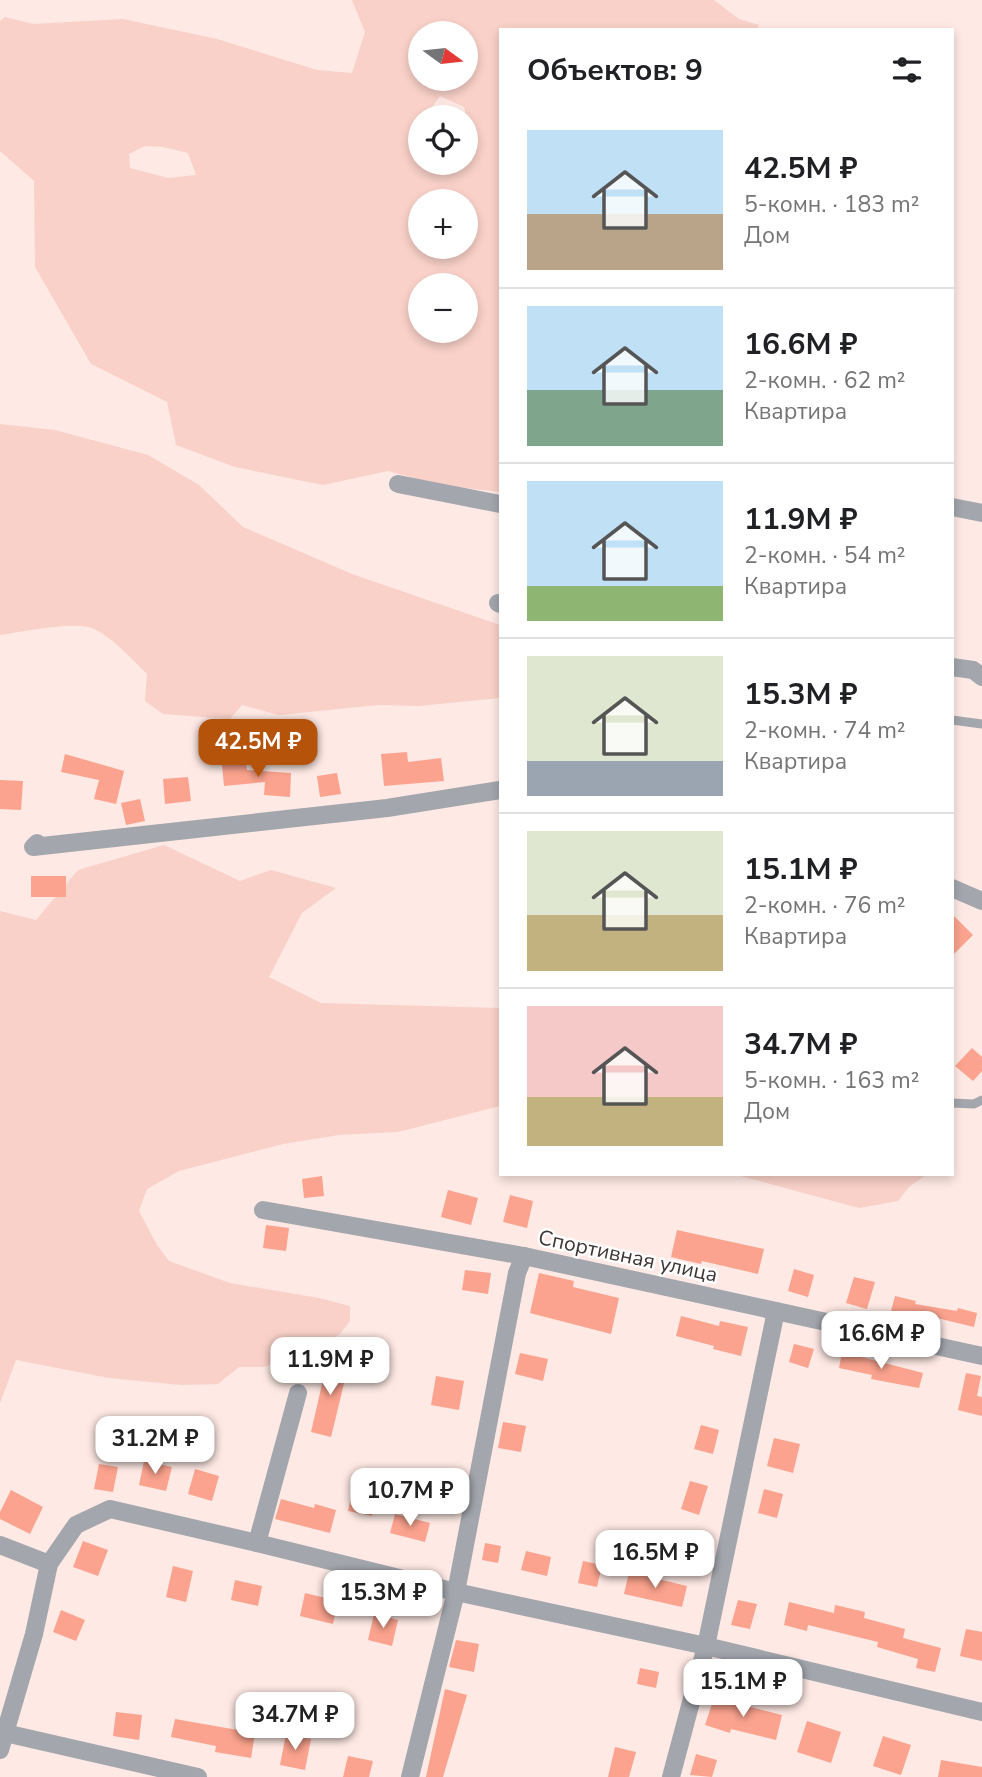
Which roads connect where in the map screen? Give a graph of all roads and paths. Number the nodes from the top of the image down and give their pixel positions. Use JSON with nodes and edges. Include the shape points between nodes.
{"nodes":[{"id":1,"x":398,"y":484,"type":"dead end"},
{"id":2,"x":499,"y":504,"type":"edge"},
{"id":3,"x":954,"y":507,"type":"edge"},
{"id":4,"x":982,"y":513,"type":"edge"},
{"id":5,"x":954,"y":667,"type":"edge"},
{"id":6,"x":982,"y":677,"type":"edge"},
{"id":7,"x":954,"y":720,"type":"edge"},
{"id":8,"x":982,"y":724,"type":"edge"},
{"id":9,"x":499,"y":790,"type":"edge"},
{"id":10,"x":37,"y":843,"type":"dead end"},
{"id":11,"x":954,"y":889,"type":"edge"},
{"id":12,"x":982,"y":901,"type":"edge"},
{"id":13,"x":982,"y":1100,"type":"edge"},
{"id":14,"x":954,"y":1103,"type":"edge"},
{"id":15,"x":263,"y":1210,"type":"dead end"},
{"id":16,"x":524,"y":1256,"type":"junction"},
{"id":17,"x":776,"y":1311,"type":"junction"},
{"id":18,"x":982,"y":1356,"type":"edge"},
{"id":19,"x":298,"y":1393,"type":"dead end"},
{"id":20,"x":257,"y":1543,"type":"junction"},
{"id":21,"x":0,"y":1545,"type":"edge"},
{"id":22,"x":49,"y":1564,"type":"junction"},
{"id":23,"x":456,"y":1592,"type":"junction"},
{"id":24,"x":705,"y":1647,"type":"junction"},
{"id":25,"x":982,"y":1712,"type":"edge"},
{"id":26,"x":2,"y":1742,"type":"edge"},
{"id":27,"x":198,"y":1777,"type":"edge"},
{"id":28,"x":410,"y":1777,"type":"edge"},
{"id":29,"x":671,"y":1777,"type":"edge"}],
"edges":[{"from":1,"to":2,"type":"street"},
{"from":3,"to":4,"type":"street"},
{"from":5,"to":6,"type":"street","via":[[973,670]]},
{"from":7,"to":8,"type":"lane"},
{"from":9,"to":10,"type":"street","via":[[387,808],[33,847]]},
{"from":11,"to":12,"type":"street"},
{"from":13,"to":14,"type":"lane"},
{"from":15,"to":16,"type":"street","name":"Спортивная улица"},
{"from":16,"to":17,"type":"street","name":"Спортивная улица"},
{"from":16,"to":23,"type":"street"},
{"from":17,"to":18,"type":"street","name":"Спортивная улица"},
{"from":17,"to":24,"type":"street"},
{"from":19,"to":20,"type":"street"},
{"from":20,"to":22,"type":"street","via":[[110,1509],[76,1525]]},
{"from":20,"to":23,"type":"street"},
{"from":21,"to":22,"type":"street"},
{"from":22,"to":26,"type":"street"},
{"from":23,"to":24,"type":"street"},
{"from":23,"to":28,"type":"street"},
{"from":24,"to":25,"type":"street"},
{"from":24,"to":29,"type":"street"},
{"from":26,"to":27,"type":"street"}]}
